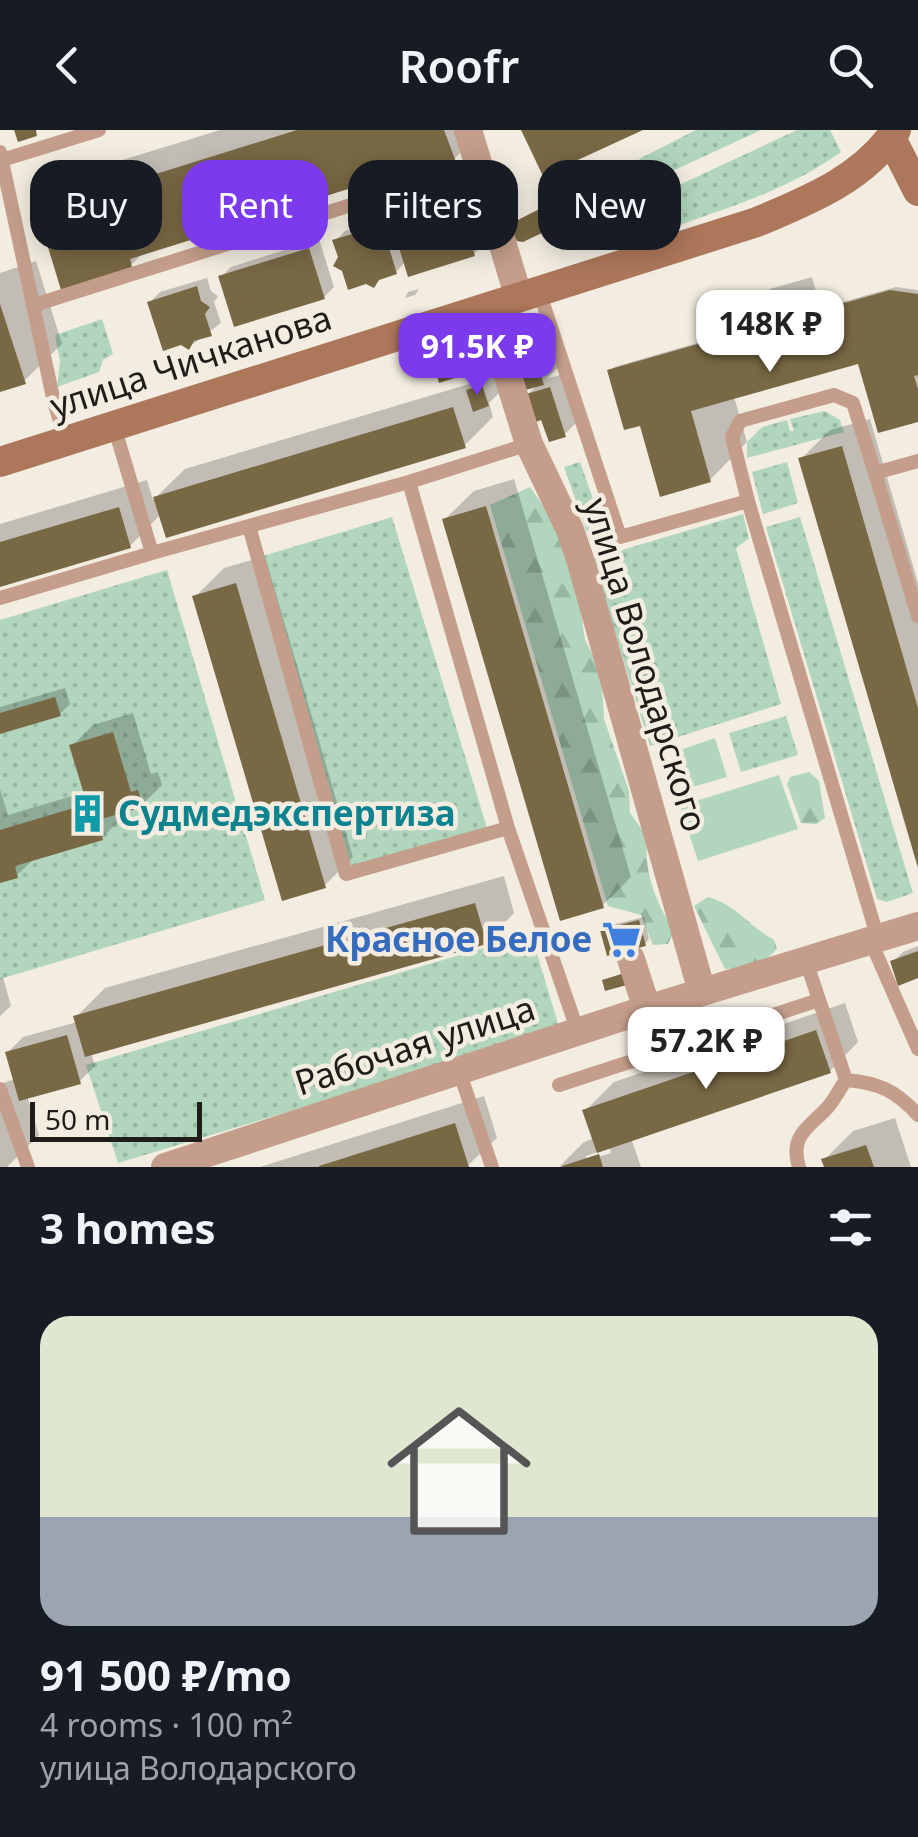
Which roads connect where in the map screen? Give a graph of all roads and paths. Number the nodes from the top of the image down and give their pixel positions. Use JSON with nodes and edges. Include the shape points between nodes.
{"nodes":[{"id":1,"x":99,"y":130,"type":"edge"},
{"id":2,"x":468,"y":130,"type":"edge"},
{"id":3,"x":890,"y":133,"type":"edge"},
{"id":4,"x":1,"y":156,"type":"edge"},
{"id":5,"x":477,"y":160,"type":"edge"},
{"id":6,"x":918,"y":191,"type":"edge"},
{"id":7,"x":348,"y":206,"type":"edge"},
{"id":8,"x":511,"y":250,"type":"edge"},
{"id":9,"x":529,"y":295,"type":"junction"},
{"id":10,"x":34,"y":305,"type":"junction"},
{"id":11,"x":487,"y":308,"type":"junction"},
{"id":12,"x":114,"y":426,"type":"junction"},
{"id":13,"x":66,"y":441,"type":"junction"},
{"id":14,"x":529,"y":444,"type":"junction"},
{"id":15,"x":0,"y":462,"type":"edge"},
{"id":16,"x":918,"y":462,"type":"edge"},
{"id":17,"x":876,"y":473,"type":"junction"},
{"id":18,"x":408,"y":482,"type":"junction"},
{"id":19,"x":748,"y":501,"type":"junction"},
{"id":20,"x":249,"y":526,"type":"junction"},
{"id":21,"x":152,"y":553,"type":"junction"},
{"id":22,"x":0,"y":598,"type":"edge"},
{"id":23,"x":918,"y":616,"type":"edge"},
{"id":24,"x":508,"y":828,"type":"junction"},
{"id":25,"x":918,"y":926,"type":"edge"},
{"id":26,"x":874,"y":940,"type":"junction"},
{"id":27,"x":631,"y":960,"type":"dead end"},
{"id":28,"x":806,"y":961,"type":"junction"},
{"id":29,"x":702,"y":992,"type":"junction"},
{"id":30,"x":819,"y":1000,"type":"junction"},
{"id":31,"x":647,"y":1009,"type":"junction"},
{"id":32,"x":578,"y":1032,"type":"junction"},
{"id":33,"x":918,"y":1048,"type":"edge"},
{"id":34,"x":459,"y":1071,"type":"junction"},
{"id":35,"x":846,"y":1080,"type":"junction"},
{"id":36,"x":559,"y":1085,"type":"dead end"},
{"id":37,"x":0,"y":1089,"type":"edge"},
{"id":38,"x":918,"y":1115,"type":"edge"},
{"id":39,"x":28,"y":1167,"type":"edge"},
{"id":40,"x":166,"y":1167,"type":"edge"},
{"id":41,"x":492,"y":1167,"type":"edge"},
{"id":42,"x":800,"y":1167,"type":"edge"}],
"edges":[{"from":1,"to":4,"type":"lane"},
{"from":2,"to":5,"type":"street"},
{"from":3,"to":6,"type":"main road"},
{"from":3,"to":9,"type":"main road","name":"улица Чичканова","via":[[862,168],[818,196]]},
{"from":4,"to":10,"type":"lane"},
{"from":7,"to":10,"type":"lane"},
{"from":8,"to":9,"type":"street"},
{"from":9,"to":11,"type":"main road","name":"улица Чичканова"},
{"from":9,"to":19,"type":"lane","via":[[620,537]]},
{"from":10,"to":13,"type":"lane"},
{"from":11,"to":12,"type":"main road","name":"улица Чичканова"},
{"from":11,"to":14,"type":"street","name":"улица Володарского"},
{"from":12,"to":13,"type":"main road","name":"улица Чичканова"},
{"from":12,"to":21,"type":"lane"},
{"from":13,"to":15,"type":"main road","name":"улица Чичканова"},
{"from":14,"to":18,"type":"lane"},
{"from":14,"to":29,"type":"street","name":"улица Володарского","via":[[580,559]]},
{"from":16,"to":17,"type":"lane"},
{"from":17,"to":19,"type":"lane","via":[[853,403],[834,395],[740,421],[732,437]]},
{"from":17,"to":23,"type":"lane"},
{"from":18,"to":20,"type":"lane"},
{"from":18,"to":24,"type":"lane"},
{"from":19,"to":26,"type":"lane"},
{"from":20,"to":21,"type":"lane"},
{"from":20,"to":24,"type":"lane","via":[[346,874]]},
{"from":21,"to":22,"type":"lane"},
{"from":24,"to":32,"type":"lane"},
{"from":25,"to":26,"type":"street","name":"Рабочая улица"},
{"from":26,"to":28,"type":"street","name":"Рабочая улица"},
{"from":26,"to":33,"type":"lane"},
{"from":27,"to":31,"type":"street"},
{"from":28,"to":29,"type":"street","name":"Рабочая улица"},
{"from":28,"to":30,"type":"lane"},
{"from":29,"to":31,"type":"street","name":"Рабочая улица"},
{"from":30,"to":35,"type":"lane"},
{"from":30,"to":36,"type":"lane"},
{"from":31,"to":32,"type":"street","name":"Рабочая улица"},
{"from":32,"to":34,"type":"street","name":"Рабочая улица"},
{"from":34,"to":40,"type":"street","name":"Рабочая улица"},
{"from":34,"to":41,"type":"lane"},
{"from":35,"to":38,"type":"lane","via":[[888,1088]]},
{"from":35,"to":42,"type":"lane","via":[[800,1136],[794,1152]]},
{"from":37,"to":39,"type":"lane"}]}
